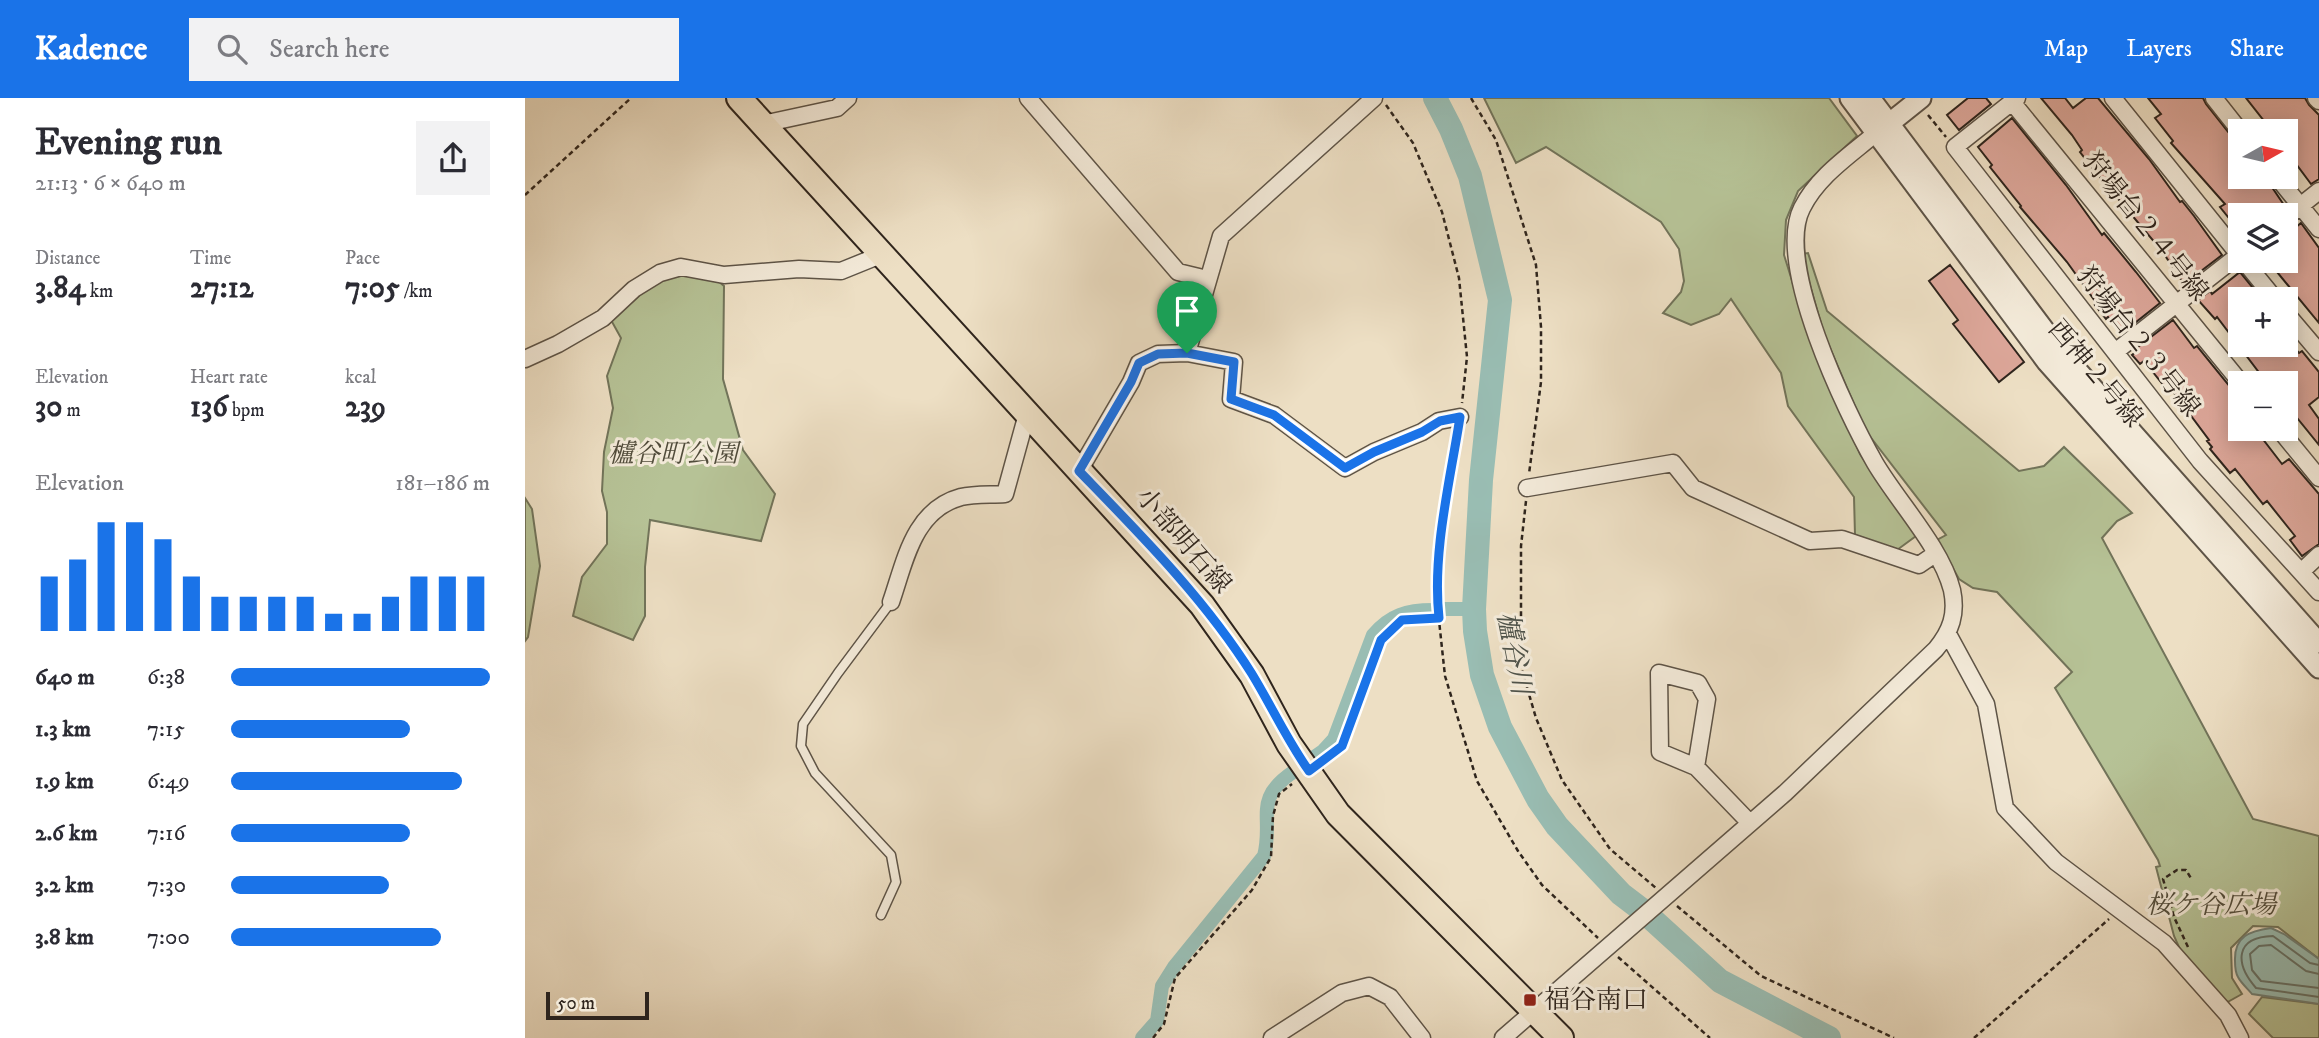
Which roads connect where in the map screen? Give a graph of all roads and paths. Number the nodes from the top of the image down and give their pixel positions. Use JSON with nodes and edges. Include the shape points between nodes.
{"nodes":[{"id":1,"x":631,"y":98,"type":"edge"},
{"id":2,"x":739,"y":98,"type":"edge"},
{"id":3,"x":848,"y":98,"type":"edge"},
{"id":4,"x":1028,"y":98,"type":"edge"},
{"id":5,"x":1374,"y":98,"type":"edge"},
{"id":6,"x":1382,"y":98,"type":"edge"},
{"id":7,"x":1471,"y":98,"type":"edge"},
{"id":8,"x":1850,"y":98,"type":"edge"},
{"id":9,"x":1870,"y":98,"type":"edge"},
{"id":10,"x":2113,"y":98,"type":"edge"},
{"id":11,"x":2214,"y":98,"type":"edge"},
{"id":12,"x":1919,"y":100,"type":"edge"},
{"id":13,"x":2014,"y":100,"type":"edge"},
{"id":14,"x":2231,"y":119,"type":"edge"},
{"id":15,"x":763,"y":124,"type":"junction"},
{"id":16,"x":1883,"y":128,"type":"junction"},
{"id":17,"x":1955,"y":147,"type":"junction"},
{"id":18,"x":2287,"y":189,"type":"edge"},
{"id":19,"x":2319,"y":191,"type":"edge"},
{"id":20,"x":525,"y":195,"type":"edge"},
{"id":21,"x":2300,"y":206,"type":"junction"},
{"id":22,"x":2319,"y":229,"type":"edge"},
{"id":23,"x":2228,"y":240,"type":"edge"},
{"id":24,"x":883,"y":254,"type":"junction"},
{"id":25,"x":2228,"y":265,"type":"edge"},
{"id":26,"x":2254,"y":273,"type":"edge"},
{"id":27,"x":1207,"y":279,"type":"junction"},
{"id":28,"x":2266,"y":287,"type":"edge"},
{"id":29,"x":2175,"y":304,"type":"junction"},
{"id":30,"x":2298,"y":327,"type":"edge"},
{"id":31,"x":2115,"y":352,"type":"junction"},
{"id":32,"x":2319,"y":352,"type":"edge"},
{"id":33,"x":1187,"y":353,"type":"junction"},
{"id":34,"x":525,"y":359,"type":"edge"},
{"id":35,"x":2231,"y":371,"type":"edge"},
{"id":36,"x":1027,"y":414,"type":"junction"},
{"id":37,"x":1460,"y":417,"type":"junction"},
{"id":38,"x":2289,"y":441,"type":"edge"},
{"id":39,"x":1079,"y":471,"type":"junction"},
{"id":40,"x":2319,"y":478,"type":"edge"},
{"id":41,"x":1527,"y":488,"type":"junction"},
{"id":42,"x":1935,"y":554,"type":"junction"},
{"id":43,"x":2319,"y":555,"type":"edge"},
{"id":44,"x":2301,"y":572,"type":"junction"},
{"id":45,"x":2319,"y":592,"type":"edge"},
{"id":46,"x":891,"y":602,"type":"joint"},
{"id":47,"x":1439,"y":618,"type":"junction"},
{"id":48,"x":1948,"y":634,"type":"junction"},
{"id":49,"x":2319,"y":643,"type":"edge"},
{"id":50,"x":2319,"y":668,"type":"edge"},
{"id":51,"x":1696,"y":767,"type":"junction"},
{"id":52,"x":1309,"y":771,"type":"junction"},
{"id":53,"x":1750,"y":823,"type":"junction"},
{"id":54,"x":2192,"y":880,"type":"dead end"},
{"id":55,"x":1664,"y":897,"type":"junction"},
{"id":56,"x":2119,"y":910,"type":"junction"},
{"id":57,"x":881,"y":915,"type":"dead end"},
{"id":58,"x":1609,"y":945,"type":"junction"},
{"id":59,"x":2189,"y":948,"type":"dead end"},
{"id":60,"x":1534,"y":1011,"type":"junction"},
{"id":61,"x":1153,"y":1038,"type":"edge"},
{"id":62,"x":1272,"y":1038,"type":"edge"},
{"id":63,"x":1422,"y":1038,"type":"edge"},
{"id":64,"x":1503,"y":1038,"type":"edge"},
{"id":65,"x":1560,"y":1038,"type":"edge"},
{"id":66,"x":1710,"y":1038,"type":"edge"},
{"id":67,"x":1894,"y":1038,"type":"edge"},
{"id":68,"x":1974,"y":1038,"type":"edge"},
{"id":69,"x":2240,"y":1038,"type":"edge"}],
"edges":[{"from":1,"to":20,"type":"path"},
{"from":2,"to":15,"type":"main road","name":"小部明石線"},
{"from":3,"to":15,"type":"street","via":[[837,108]]},
{"from":4,"to":27,"type":"street","via":[[1178,272]]},
{"from":5,"to":27,"type":"street","via":[[1221,236]]},
{"from":6,"to":37,"type":"path","via":[[1413,143],[1442,212],[1459,278],[1467,357]]},
{"from":7,"to":41,"type":"path","via":[[1496,140],[1536,265],[1541,382]]},
{"from":8,"to":16,"type":"street","name":"西神２号線"},
{"from":9,"to":16,"type":"street","name":"西神２号線"},
{"from":10,"to":23,"type":"street"},
{"from":11,"to":14,"type":"street"},
{"from":12,"to":16,"type":"street"},
{"from":12,"to":17,"type":"path"},
{"from":13,"to":17,"type":"street"},
{"from":13,"to":29,"type":"street","name":"狩場台２４号線"},
{"from":15,"to":24,"type":"main road","name":"小部明石線"},
{"from":16,"to":42,"type":"street","via":[[1820,180],[1800,211],[1795,247],[1804,302],[1846,408],[1875,464]]},
{"from":16,"to":49,"type":"street","name":"西神２号線","via":[[2060,351]]},
{"from":16,"to":50,"type":"street","name":"西神２号線","via":[[2047,362]]},
{"from":17,"to":31,"type":"street","name":"狩場台２３号線"},
{"from":18,"to":21,"type":"street"},
{"from":19,"to":21,"type":"street"},
{"from":21,"to":22,"type":"street"},
{"from":24,"to":34,"type":"street","via":[[841,271],[724,275],[681,267],[660,273],[633,289],[603,318]]},
{"from":24,"to":36,"type":"main road","name":"小部明石線"},
{"from":25,"to":29,"type":"street"},
{"from":26,"to":28,"type":"street"},
{"from":27,"to":33,"type":"street"},
{"from":29,"to":31,"type":"street"},
{"from":29,"to":35,"type":"street","name":"狩場台２４号線"},
{"from":30,"to":32,"type":"street"},
{"from":31,"to":44,"type":"street","name":"狩場台２３号線","via":[[2200,461]]},
{"from":33,"to":37,"type":"street","via":[[1234,362],[1231,399],[1274,415],[1345,468],[1440,421]]},
{"from":33,"to":39,"type":"street","via":[[1158,354],[1139,363]]},
{"from":36,"to":39,"type":"main road","name":"小部明石線"},
{"from":36,"to":46,"type":"street","via":[[1005,494],[960,498],[929,513],[915,533]]},
{"from":37,"to":47,"type":"path","via":[[1441,547]]},
{"from":38,"to":40,"type":"street"},
{"from":39,"to":52,"type":"main road","name":"小部明石線","via":[[1202,605],[1252,674],[1289,744]]},
{"from":41,"to":42,"type":"street","via":[[1673,463],[1693,488],[1810,541],[1842,539],[1919,565]]},
{"from":41,"to":55,"type":"path","via":[[1521,546],[1521,667],[1536,718],[1562,780],[1610,849]]},
{"from":42,"to":48,"type":"street","via":[[1952,592],[1954,614]]},
{"from":43,"to":44,"type":"street"},
{"from":44,"to":45,"type":"street","name":"狩場台２３号線"},
{"from":46,"to":57,"type":"lane","via":[[803,724],[801,746],[815,774],[891,855],[896,882]]},
{"from":47,"to":52,"type":"path","via":[[1402,620],[1381,640],[1342,746]]},
{"from":47,"to":58,"type":"path","via":[[1445,676],[1477,781],[1542,885]]},
{"from":48,"to":53,"type":"street"},
{"from":48,"to":56,"type":"street","via":[[1986,704],[2005,808],[2056,862]]},
{"from":51,"to":51,"type":"street","via":[[1660,752],[1659,673],[1698,683],[1707,699]]},
{"from":51,"to":53,"type":"street"},
{"from":52,"to":60,"type":"main road","name":"小部明石線","via":[[1338,814]]},
{"from":52,"to":61,"type":"path","via":[[1279,793],[1271,857],[1252,890],[1175,978],[1164,1024]]},
{"from":53,"to":55,"type":"street"},
{"from":54,"to":59,"type":"path","via":[[2186,870],[2163,879],[2173,917]]},
{"from":55,"to":58,"type":"street"},
{"from":55,"to":67,"type":"path","via":[[1761,976]]},
{"from":56,"to":68,"type":"path"},
{"from":56,"to":69,"type":"street","via":[[2164,943],[2228,1016]]},
{"from":58,"to":60,"type":"street"},
{"from":58,"to":66,"type":"path"},
{"from":60,"to":64,"type":"street"},
{"from":60,"to":65,"type":"main road","name":"小部明石線"},
{"from":62,"to":63,"type":"street","via":[[1342,993],[1369,986],[1390,997]]}]}
